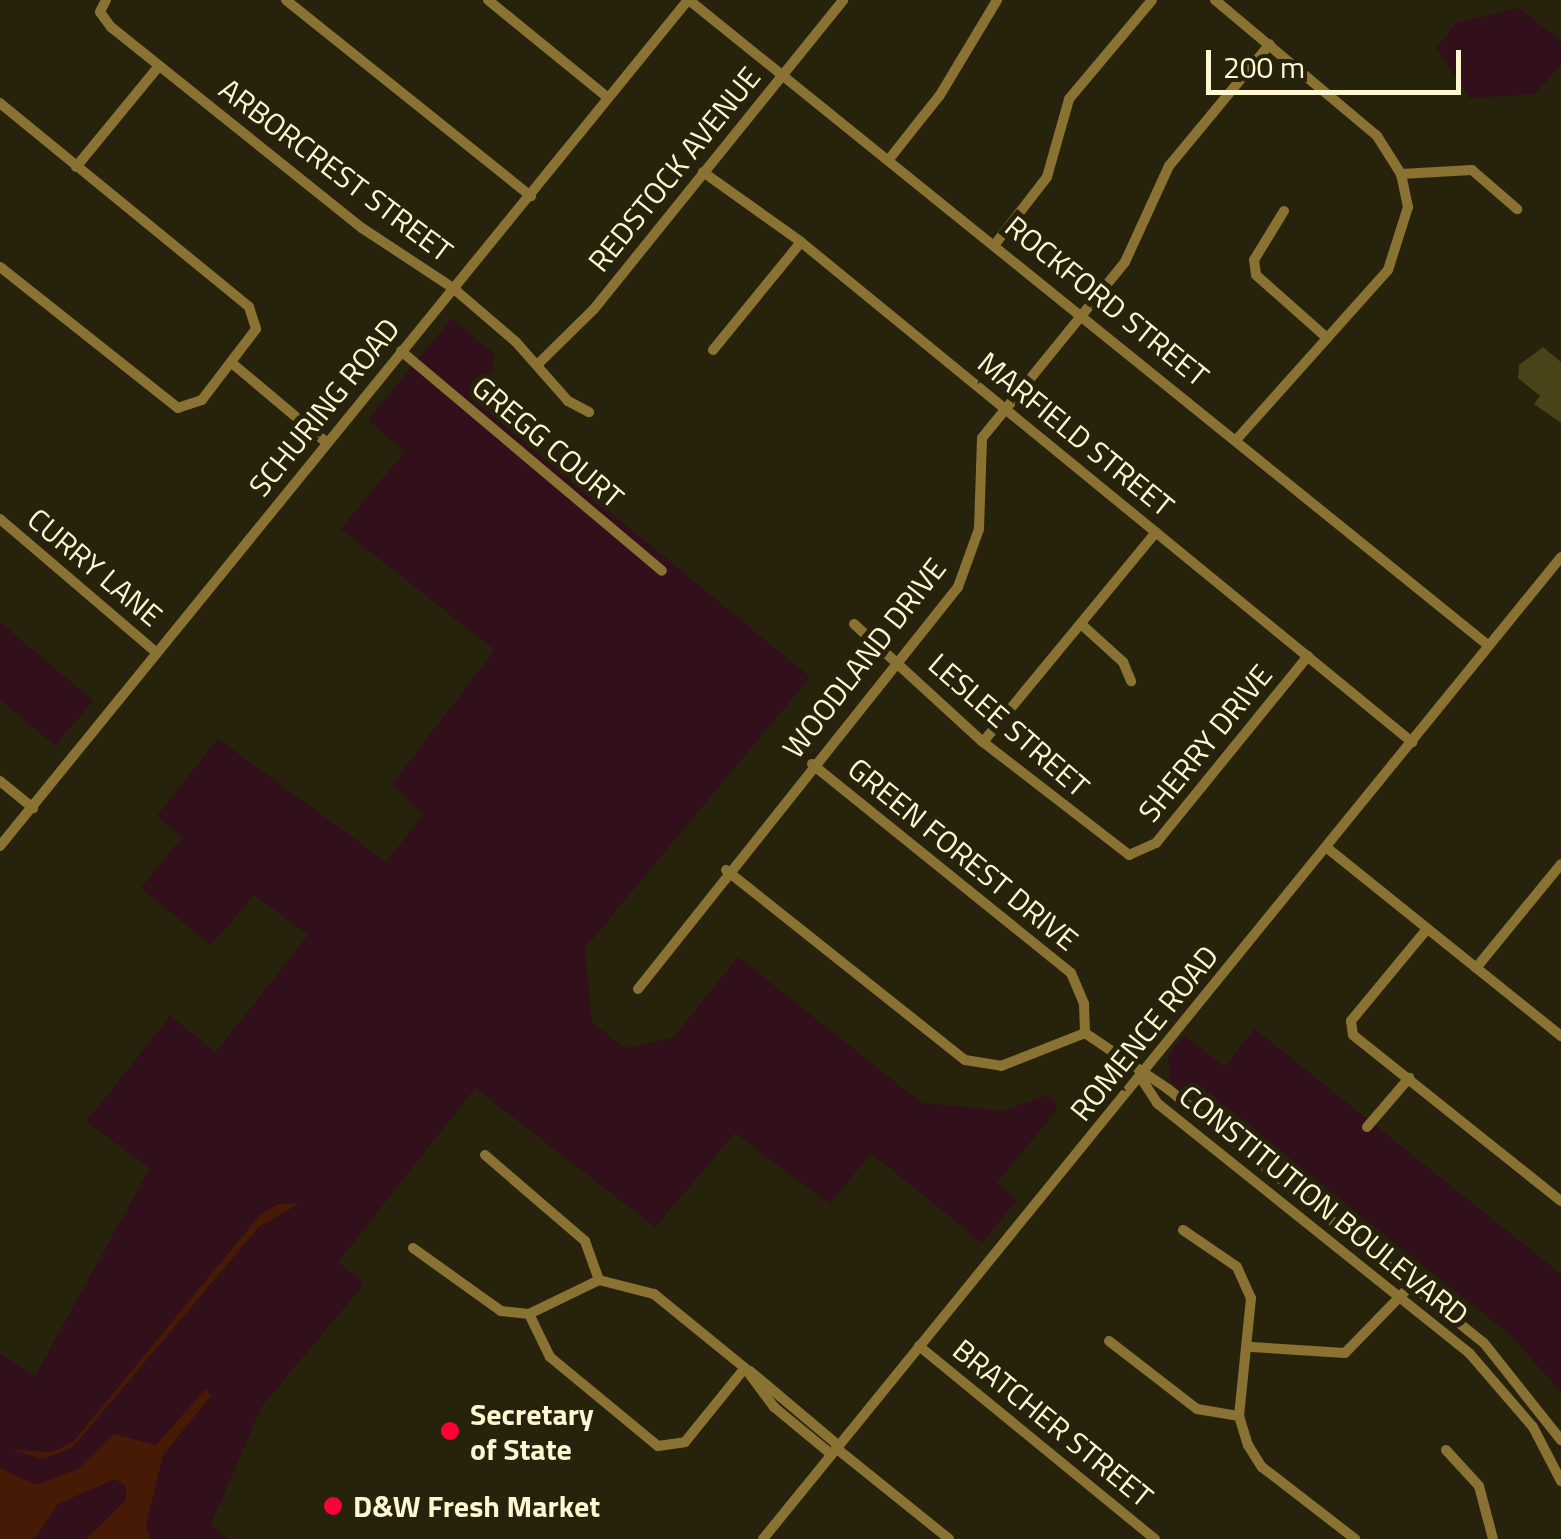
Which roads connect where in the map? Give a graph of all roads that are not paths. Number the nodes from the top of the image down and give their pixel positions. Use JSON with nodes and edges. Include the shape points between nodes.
{"nodes":[{"id":1,"x":106,"y":0,"type":"edge"},
{"id":2,"x":286,"y":0,"type":"edge"},
{"id":3,"x":488,"y":0,"type":"edge"},
{"id":4,"x":689,"y":0,"type":"edge"},
{"id":5,"x":843,"y":0,"type":"edge"},
{"id":6,"x":997,"y":0,"type":"edge"},
{"id":7,"x":1152,"y":0,"type":"edge"},
{"id":8,"x":1215,"y":0,"type":"edge"},
{"id":9,"x":1270,"y":44,"type":"junction"},
{"id":10,"x":159,"y":66,"type":"junction"},
{"id":11,"x":780,"y":76,"type":"junction"},
{"id":12,"x":608,"y":98,"type":"junction"},
{"id":13,"x":5,"y":107,"type":"edge"},
{"id":14,"x":0,"y":122,"type":"edge"},
{"id":15,"x":890,"y":158,"type":"junction"},
{"id":16,"x":76,"y":167,"type":"junction"},
{"id":17,"x":703,"y":172,"type":"junction"},
{"id":18,"x":1401,"y":174,"type":"junction"},
{"id":19,"x":531,"y":196,"type":"junction"},
{"id":20,"x":1517,"y":210,"type":"dead end"},
{"id":21,"x":1284,"y":211,"type":"dead end"},
{"id":22,"x":801,"y":242,"type":"junction"},
{"id":23,"x":996,"y":243,"type":"junction"},
{"id":24,"x":0,"y":266,"type":"edge"},
{"id":25,"x":453,"y":288,"type":"junction"},
{"id":26,"x":1081,"y":313,"type":"junction"},
{"id":27,"x":1327,"y":338,"type":"junction"},
{"id":28,"x":400,"y":350,"type":"junction"},
{"id":29,"x":713,"y":350,"type":"dead end"},
{"id":30,"x":233,"y":364,"type":"junction"},
{"id":31,"x":538,"y":364,"type":"junction"},
{"id":32,"x":1003,"y":408,"type":"junction"},
{"id":33,"x":589,"y":412,"type":"dead end"},
{"id":34,"x":1237,"y":439,"type":"junction"},
{"id":35,"x":327,"y":443,"type":"junction"},
{"id":36,"x":0,"y":519,"type":"edge"},
{"id":37,"x":1156,"y":532,"type":"junction"},
{"id":38,"x":1561,"y":558,"type":"edge"},
{"id":39,"x":662,"y":571,"type":"dead end"},
{"id":40,"x":854,"y":624,"type":"dead end"},
{"id":41,"x":1081,"y":624,"type":"junction"},
{"id":42,"x":1489,"y":646,"type":"junction"},
{"id":43,"x":158,"y":653,"type":"junction"},
{"id":44,"x":1308,"y":656,"type":"junction"},
{"id":45,"x":898,"y":660,"type":"junction"},
{"id":46,"x":1131,"y":681,"type":"dead end"},
{"id":47,"x":983,"y":742,"type":"junction"},
{"id":48,"x":1412,"y":742,"type":"junction"},
{"id":49,"x":812,"y":764,"type":"junction"},
{"id":50,"x":0,"y":781,"type":"edge"},
{"id":51,"x":33,"y":808,"type":"junction"},
{"id":52,"x":0,"y":846,"type":"edge"},
{"id":53,"x":1326,"y":847,"type":"junction"},
{"id":54,"x":1136,"y":855,"type":"joint"},
{"id":55,"x":1560,"y":867,"type":"edge"},
{"id":56,"x":726,"y":870,"type":"junction"},
{"id":57,"x":1427,"y":929,"type":"junction"},
{"id":58,"x":1476,"y":968,"type":"junction"},
{"id":59,"x":638,"y":989,"type":"dead end"},
{"id":60,"x":1085,"y":1033,"type":"junction"},
{"id":61,"x":1561,"y":1036,"type":"edge"},
{"id":62,"x":1141,"y":1077,"type":"junction"},
{"id":63,"x":1409,"y":1078,"type":"junction"},
{"id":64,"x":1367,"y":1127,"type":"dead end"},
{"id":65,"x":485,"y":1156,"type":"dead end"},
{"id":66,"x":1561,"y":1200,"type":"edge"},
{"id":67,"x":1183,"y":1230,"type":"dead end"},
{"id":68,"x":413,"y":1248,"type":"dead end"},
{"id":69,"x":600,"y":1280,"type":"junction"},
{"id":70,"x":1412,"y":1284,"type":"junction"},
{"id":71,"x":1400,"y":1298,"type":"junction"},
{"id":72,"x":529,"y":1314,"type":"junction"},
{"id":73,"x":1109,"y":1340,"type":"dead end"},
{"id":74,"x":919,"y":1346,"type":"junction"},
{"id":75,"x":1252,"y":1348,"type":"junction"},
{"id":76,"x":745,"y":1368,"type":"junction"},
{"id":77,"x":1238,"y":1416,"type":"junction"},
{"id":78,"x":1561,"y":1440,"type":"edge"},
{"id":79,"x":835,"y":1449,"type":"junction"},
{"id":80,"x":1446,"y":1450,"type":"dead end"},
{"id":81,"x":1561,"y":1481,"type":"edge"},
{"id":82,"x":764,"y":1539,"type":"edge"},
{"id":83,"x":949,"y":1539,"type":"edge"},
{"id":84,"x":1154,"y":1539,"type":"edge"},
{"id":85,"x":1355,"y":1539,"type":"edge"},
{"id":86,"x":1493,"y":1539,"type":"edge"}],
"edges":[{"from":1,"to":10,"type":"street","name":"ARBORCREST STREET","via":[[100,12]]},
{"from":2,"to":19,"type":"street"},
{"from":3,"to":12,"type":"street"},
{"from":4,"to":11,"type":"street","name":"ROCKFORD STREET"},
{"from":4,"to":12,"type":"street","name":"SCHURING ROAD"},
{"from":5,"to":11,"type":"street","name":"REDSTOCK AVENUE"},
{"from":6,"to":15,"type":"street","via":[[940,95]]},
{"from":7,"to":23,"type":"street","via":[[1069,99],[1046,177]]},
{"from":8,"to":9,"type":"street"},
{"from":9,"to":18,"type":"street","via":[[1364,122]]},
{"from":9,"to":26,"type":"street","name":"WOODLAND DRIVE","via":[[1169,166],[1134,249]]},
{"from":10,"to":16,"type":"street"},
{"from":10,"to":25,"type":"street","name":"ARBORCREST STREET","via":[[362,228]]},
{"from":11,"to":15,"type":"street","name":"ROCKFORD STREET"},
{"from":11,"to":17,"type":"street","name":"REDSTOCK AVENUE"},
{"from":12,"to":19,"type":"street","name":"SCHURING ROAD"},
{"from":13,"to":14,"type":"street"},
{"from":13,"to":16,"type":"street"},
{"from":15,"to":23,"type":"street","name":"ROCKFORD STREET"},
{"from":16,"to":30,"type":"street","via":[[254,312],[254,336]]},
{"from":17,"to":22,"type":"street","name":"MARFIELD STREET"},
{"from":17,"to":31,"type":"street","name":"REDSTOCK AVENUE","via":[[576,330]]},
{"from":18,"to":20,"type":"street","via":[[1472,170]]},
{"from":18,"to":27,"type":"street","via":[[1408,207],[1396,257]]},
{"from":19,"to":25,"type":"street","name":"SCHURING ROAD"},
{"from":21,"to":27,"type":"street","via":[[1254,260],[1256,275]]},
{"from":22,"to":29,"type":"street"},
{"from":22,"to":32,"type":"street","name":"MARFIELD STREET"},
{"from":23,"to":26,"type":"street","name":"ROCKFORD STREET"},
{"from":24,"to":30,"type":"street","via":[[172,406],[202,400]]},
{"from":25,"to":28,"type":"street","name":"SCHURING ROAD"},
{"from":25,"to":31,"type":"street","name":"ARBORCREST STREET"},
{"from":26,"to":32,"type":"street","name":"WOODLAND DRIVE"},
{"from":26,"to":34,"type":"street","name":"ROCKFORD STREET"},
{"from":27,"to":34,"type":"street"},
{"from":28,"to":35,"type":"street","name":"SCHURING ROAD"},
{"from":28,"to":39,"type":"street","name":"GREGG COURT"},
{"from":30,"to":35,"type":"street"},
{"from":31,"to":33,"type":"street","name":"ARBORCREST STREET","via":[[568,401]]},
{"from":32,"to":37,"type":"street","name":"MARFIELD STREET"},
{"from":32,"to":45,"type":"street","name":"WOODLAND DRIVE","via":[[978,450],[972,558]]},
{"from":34,"to":42,"type":"street","name":"ROCKFORD STREET"},
{"from":35,"to":43,"type":"street","name":"SCHURING ROAD"},
{"from":36,"to":43,"type":"street","name":"CURRY LANE"},
{"from":37,"to":41,"type":"street"},
{"from":37,"to":44,"type":"street","name":"MARFIELD STREET"},
{"from":38,"to":42,"type":"street","name":"ROMENCE ROAD"},
{"from":40,"to":45,"type":"street","name":"LESLEE STREET"},
{"from":41,"to":46,"type":"street","via":[[1122,662]]},
{"from":41,"to":47,"type":"street"},
{"from":42,"to":48,"type":"street","name":"ROMENCE ROAD"},
{"from":43,"to":51,"type":"street","name":"SCHURING ROAD"},
{"from":44,"to":48,"type":"street","name":"MARFIELD STREET"},
{"from":44,"to":54,"type":"street","name":"SHERRY DRIVE","via":[[1156,842]]},
{"from":45,"to":47,"type":"street","name":"LESLEE STREET"},
{"from":45,"to":49,"type":"street","name":"WOODLAND DRIVE"},
{"from":47,"to":54,"type":"street","name":"LESLEE STREET","via":[[1115,848]]},
{"from":48,"to":53,"type":"street","name":"ROMENCE ROAD"},
{"from":49,"to":56,"type":"street","name":"WOODLAND DRIVE"},
{"from":49,"to":60,"type":"street","name":"GREEN FOREST DRIVE","via":[[1071,973],[1084,1004]]},
{"from":50,"to":51,"type":"street"},
{"from":51,"to":52,"type":"street","name":"SCHURING ROAD"},
{"from":53,"to":57,"type":"street"},
{"from":53,"to":62,"type":"street","name":"ROMENCE ROAD"},
{"from":55,"to":58,"type":"street"},
{"from":56,"to":59,"type":"street","name":"WOODLAND DRIVE"},
{"from":56,"to":60,"type":"street","via":[[965,1060],[1000,1066]]},
{"from":57,"to":58,"type":"street"},
{"from":57,"to":63,"type":"street","via":[[1350,1029]]},
{"from":58,"to":61,"type":"street"},
{"from":60,"to":62,"type":"street"},
{"from":62,"to":70,"type":"street","name":"CONSTITUTION BOULEVARD","via":[[1168,1089]]},
{"from":62,"to":71,"type":"street","name":"CONSTITUTION BOULEVARD","via":[[1156,1103]]},
{"from":62,"to":74,"type":"street","name":"ROMENCE ROAD"},
{"from":63,"to":64,"type":"street"},
{"from":63,"to":66,"type":"street"},
{"from":65,"to":69,"type":"street","via":[[585,1241]]},
{"from":67,"to":75,"type":"street","via":[[1237,1266],[1251,1298]]},
{"from":68,"to":72,"type":"street","via":[[478,1300]]},
{"from":69,"to":72,"type":"street"},
{"from":69,"to":76,"type":"street","via":[[654,1294]]},
{"from":70,"to":71,"type":"street"},
{"from":70,"to":78,"type":"street","name":"CONSTITUTION BOULEVARD","via":[[1508,1369]]},
{"from":71,"to":75,"type":"street","via":[[1345,1353]]},
{"from":71,"to":81,"type":"street","name":"CONSTITUTION BOULEVARD","via":[[1500,1385]]},
{"from":72,"to":76,"type":"street","via":[[550,1357],[658,1446],[685,1442]]},
{"from":73,"to":77,"type":"street","via":[[1197,1409]]},
{"from":74,"to":79,"type":"street","name":"ROMENCE ROAD"},
{"from":74,"to":84,"type":"street","name":"BRATCHER STREET"},
{"from":75,"to":77,"type":"street"},
{"from":76,"to":79,"type":"street","via":[[774,1408]]},
{"from":77,"to":85,"type":"street","via":[[1262,1467]]},
{"from":79,"to":82,"type":"street","name":"ROMENCE ROAD"},
{"from":79,"to":83,"type":"street"},
{"from":80,"to":86,"type":"street","via":[[1479,1486]]}]}
